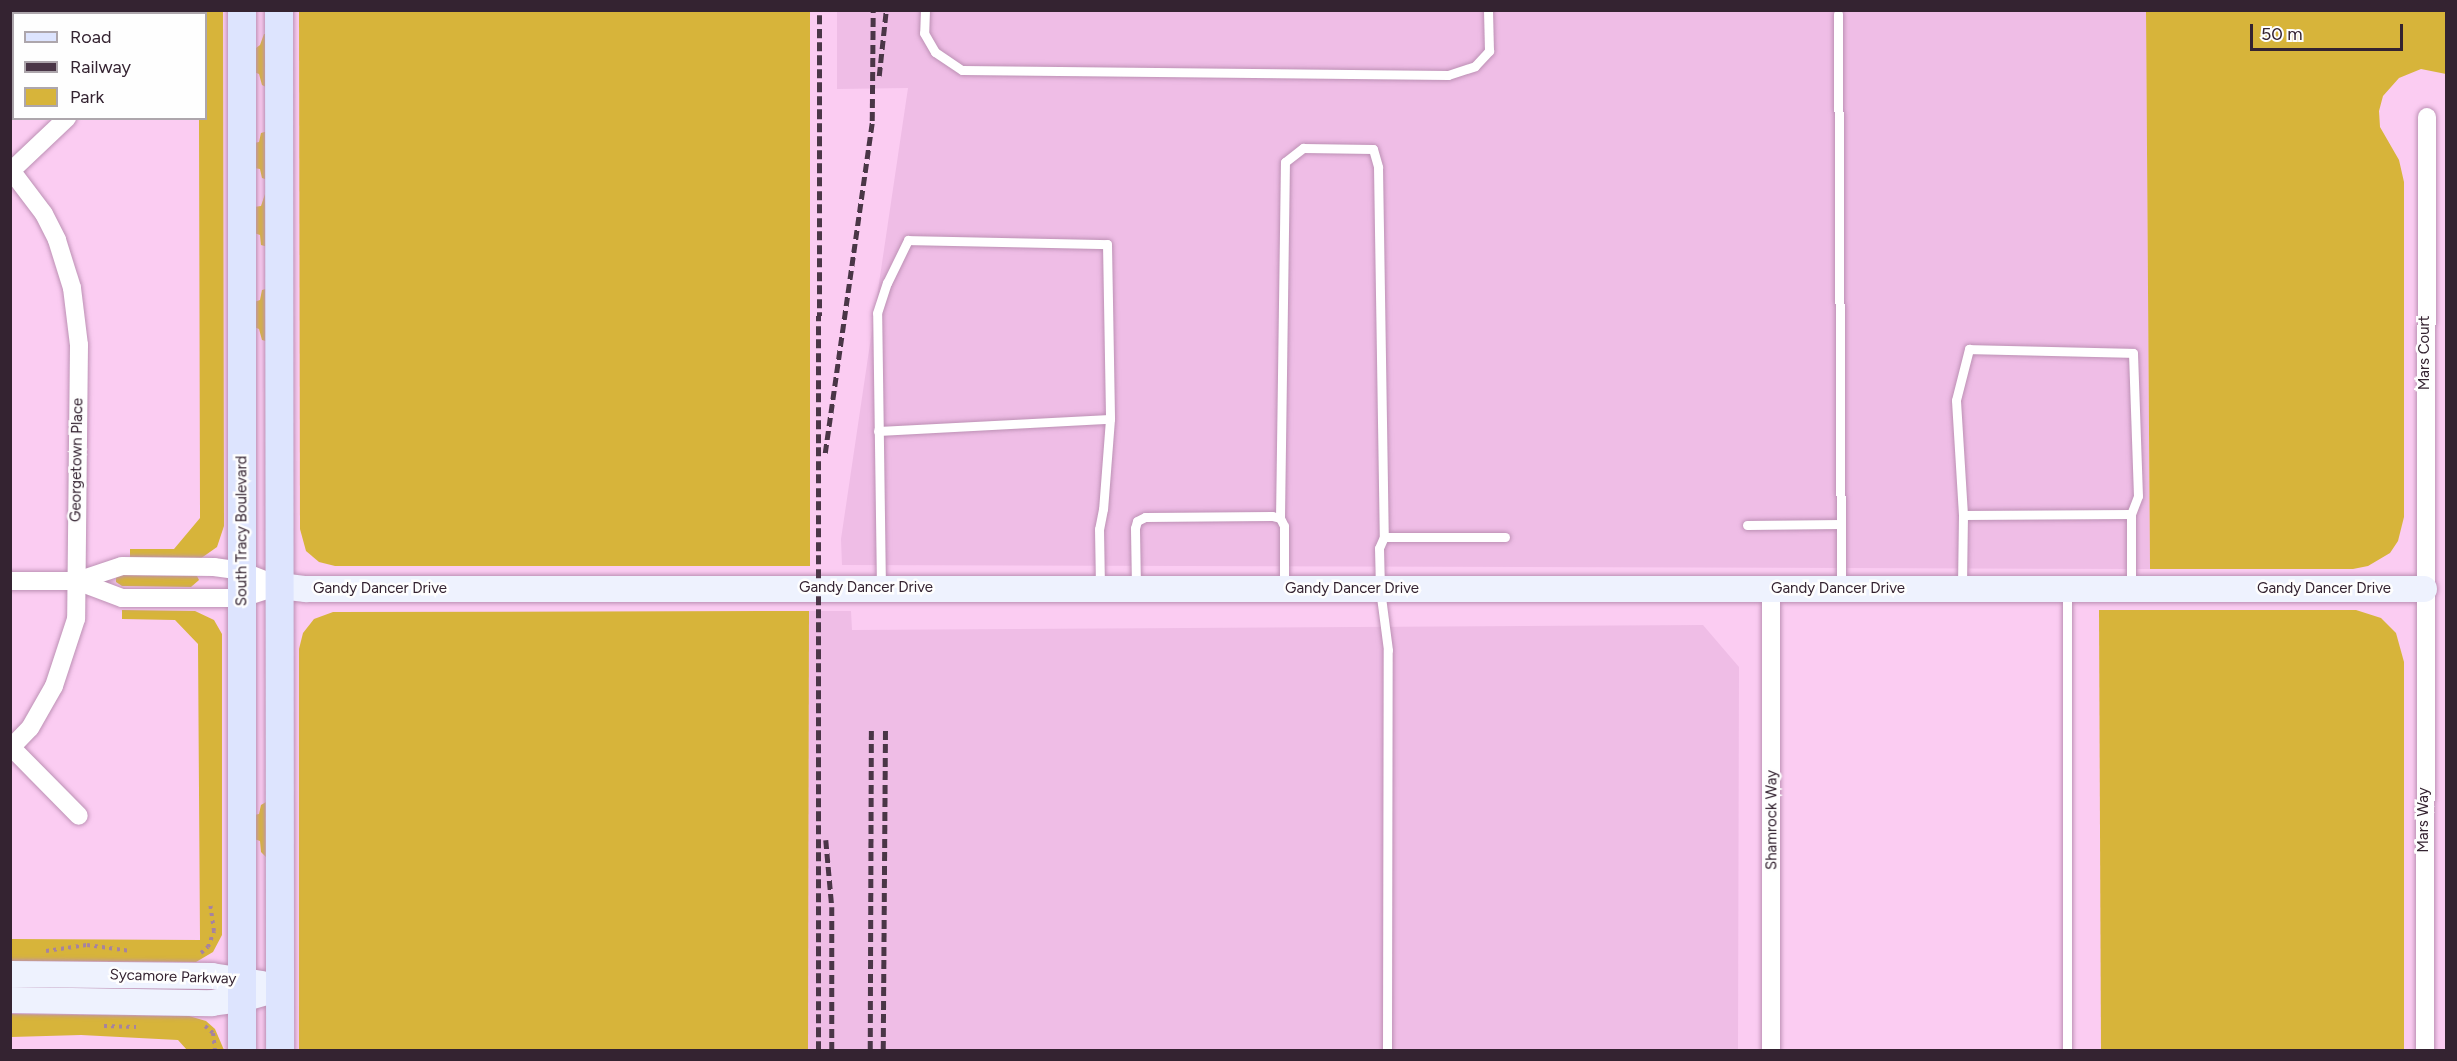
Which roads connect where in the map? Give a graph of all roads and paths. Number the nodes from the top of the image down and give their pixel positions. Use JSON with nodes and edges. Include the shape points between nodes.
{"nodes":[{"id":1,"x":242,"y":10,"type":"edge"},
{"id":2,"x":279,"y":10,"type":"edge"},
{"id":3,"x":925,"y":10,"type":"edge"},
{"id":4,"x":1488,"y":10,"type":"edge"},
{"id":5,"x":1838,"y":14,"type":"dead end"},
{"id":6,"x":2427,"y":117,"type":"dead end"},
{"id":7,"x":65,"y":120,"type":"edge"},
{"id":8,"x":11,"y":170,"type":"edge"},
{"id":9,"x":1110,"y":419,"type":"junction"},
{"id":10,"x":878,"y":431,"type":"junction"},
{"id":11,"x":1963,"y":514,"type":"junction"},
{"id":12,"x":2131,"y":514,"type":"junction"},
{"id":13,"x":1280,"y":518,"type":"junction"},
{"id":14,"x":1841,"y":524,"type":"junction"},
{"id":15,"x":1747,"y":525,"type":"dead end"},
{"id":16,"x":1384,"y":537,"type":"junction"},
{"id":17,"x":1505,"y":537,"type":"dead end"},
{"id":18,"x":10,"y":581,"type":"edge"},
{"id":19,"x":77,"y":581,"type":"junction"},
{"id":20,"x":242,"y":584,"type":"junction"},
{"id":21,"x":280,"y":586,"type":"junction"},
{"id":22,"x":881,"y":588,"type":"junction"},
{"id":23,"x":1284,"y":589,"type":"junction"},
{"id":24,"x":1380,"y":589,"type":"junction"},
{"id":25,"x":1771,"y":589,"type":"junction"},
{"id":26,"x":1841,"y":589,"type":"junction"},
{"id":27,"x":1962,"y":589,"type":"junction"},
{"id":28,"x":2067,"y":589,"type":"junction"},
{"id":29,"x":2131,"y":589,"type":"junction"},
{"id":30,"x":2424,"y":589,"type":"junction"},
{"id":31,"x":1100,"y":590,"type":"junction"},
{"id":32,"x":1136,"y":590,"type":"junction"},
{"id":33,"x":11,"y":748,"type":"edge"},
{"id":34,"x":79,"y":816,"type":"dead end"},
{"id":35,"x":210,"y":902,"type":"dead end"},
{"id":36,"x":42,"y":951,"type":"dead end"},
{"id":37,"x":136,"y":951,"type":"dead end"},
{"id":38,"x":192,"y":955,"type":"dead end"},
{"id":39,"x":10,"y":974,"type":"edge"},
{"id":40,"x":280,"y":988,"type":"junction"},
{"id":41,"x":242,"y":989,"type":"junction"},
{"id":42,"x":10,"y":1000,"type":"edge"},
{"id":43,"x":242,"y":1050,"type":"edge"},
{"id":44,"x":280,"y":1050,"type":"edge"},
{"id":45,"x":1387,"y":1050,"type":"edge"},
{"id":46,"x":1771,"y":1050,"type":"edge"},
{"id":47,"x":2067,"y":1050,"type":"edge"},
{"id":48,"x":2425,"y":1050,"type":"edge"}],
"edges":[{"from":1,"to":20,"type":"main road","name":"South Tracy Boulevard"},
{"from":2,"to":21,"type":"main road"},
{"from":3,"to":4,"type":"lane","via":[[924,33],[935,52],[962,70],[1436,75],[1474,66],[1489,51]]},
{"from":5,"to":14,"type":"lane"},
{"from":6,"to":30,"type":"street","name":"Mars Court"},
{"from":7,"to":8,"type":"street"},
{"from":8,"to":19,"type":"street","name":"Georgetown Place","via":[[44,214],[57,240],[77,315]]},
{"from":9,"to":10,"type":"lane"},
{"from":9,"to":10,"type":"lane","via":[[1107,244],[909,240],[877,313]]},
{"from":9,"to":31,"type":"lane","via":[[1099,529]]},
{"from":10,"to":22,"type":"lane"},
{"from":11,"to":12,"type":"lane"},
{"from":11,"to":12,"type":"lane","via":[[1956,400],[1969,349],[2133,353],[2138,496]]},
{"from":11,"to":27,"type":"lane"},
{"from":12,"to":29,"type":"lane"},
{"from":13,"to":16,"type":"lane","via":[[1285,162],[1303,148],[1374,149],[1378,167]]},
{"from":13,"to":23,"type":"lane","via":[[1284,526]]},
{"from":13,"to":32,"type":"lane","via":[[1144,517],[1135,528]]},
{"from":14,"to":15,"type":"lane"},
{"from":14,"to":26,"type":"lane"},
{"from":16,"to":17,"type":"lane"},
{"from":16,"to":24,"type":"lane","via":[[1379,548]]},
{"from":18,"to":19,"type":"street"},
{"from":19,"to":20,"type":"street","via":[[122,598]]},
{"from":19,"to":20,"type":"street","via":[[122,566],[214,567]]},
{"from":19,"to":33,"type":"street","name":"Georgetown Place","via":[[76,619],[64,662],[43,708]]},
{"from":20,"to":21,"type":"street"},
{"from":20,"to":21,"type":"street"},
{"from":20,"to":41,"type":"main road","name":"South Tracy Boulevard"},
{"from":21,"to":22,"type":"street","name":"Gandy Dancer Drive"},
{"from":21,"to":40,"type":"main road"},
{"from":22,"to":31,"type":"street","name":"Gandy Dancer Drive"},
{"from":23,"to":24,"type":"street","name":"Gandy Dancer Drive"},
{"from":23,"to":32,"type":"street","name":"Gandy Dancer Drive"},
{"from":24,"to":25,"type":"street","name":"Gandy Dancer Drive"},
{"from":24,"to":45,"type":"lane","via":[[1388,650]]},
{"from":25,"to":26,"type":"street","name":"Gandy Dancer Drive"},
{"from":25,"to":46,"type":"street","name":"Shamrock Way"},
{"from":26,"to":27,"type":"street","name":"Gandy Dancer Drive"},
{"from":27,"to":28,"type":"street","name":"Gandy Dancer Drive"},
{"from":28,"to":29,"type":"street","name":"Gandy Dancer Drive"},
{"from":28,"to":47,"type":"lane"},
{"from":29,"to":30,"type":"street","name":"Gandy Dancer Drive"},
{"from":30,"to":48,"type":"street","name":"Mars Way"},
{"from":31,"to":32,"type":"street","name":"Gandy Dancer Drive"},
{"from":33,"to":34,"type":"street"},
{"from":35,"to":38,"type":"path","via":[[213,940],[201,953]]},
{"from":36,"to":37,"type":"path","via":[[87,945]]},
{"from":39,"to":41,"type":"street","name":"Sycamore Parkway","via":[[212,976]]},
{"from":40,"to":41,"type":"street","name":"Sycamore Parkway"},
{"from":40,"to":44,"type":"main road"},
{"from":41,"to":42,"type":"street","name":"Sycamore Parkway","via":[[212,1003]]},
{"from":41,"to":43,"type":"main road","name":"South Tracy Boulevard"}]}
